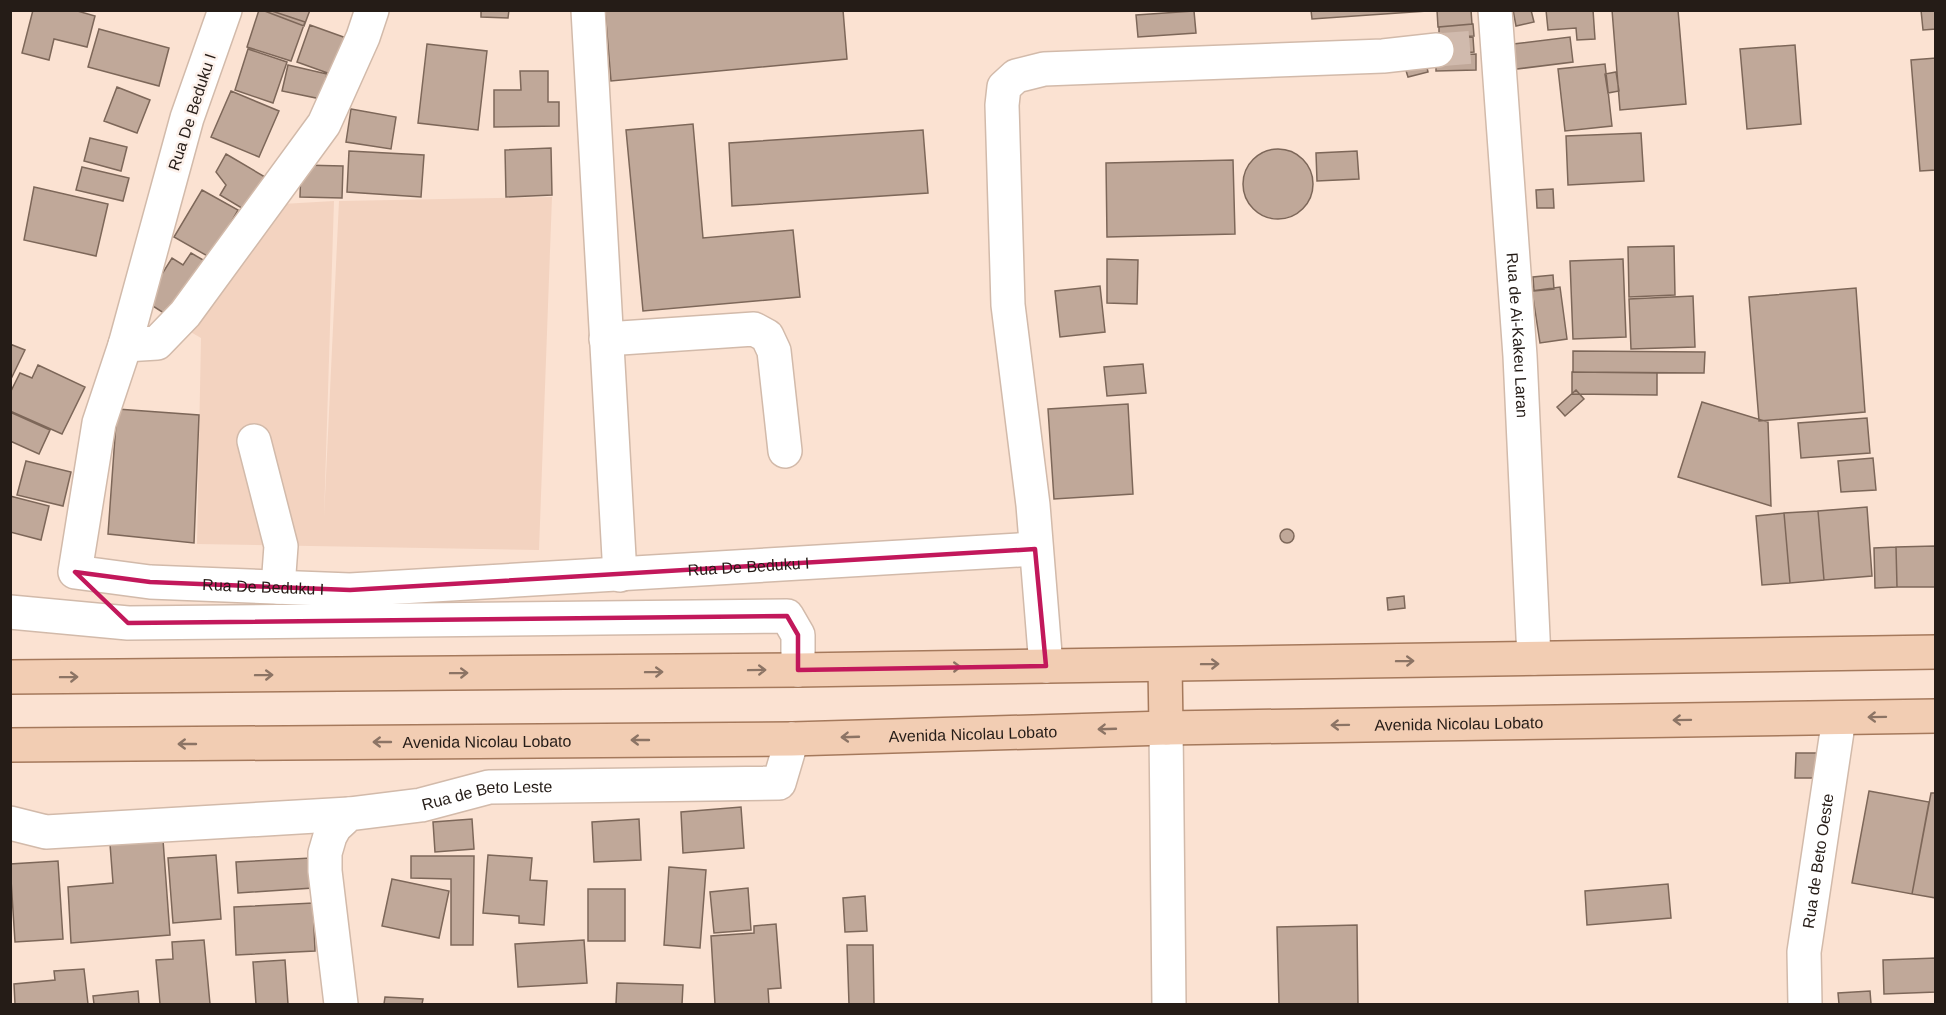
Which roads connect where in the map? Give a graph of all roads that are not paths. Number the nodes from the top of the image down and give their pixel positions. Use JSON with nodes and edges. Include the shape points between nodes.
{"nodes":[{"id":1,"x":225,"y":10,"type":"edge"},
{"id":2,"x":372,"y":10,"type":"edge"},
{"id":3,"x":588,"y":10,"type":"edge"},
{"id":4,"x":1495,"y":10,"type":"edge"},
{"id":5,"x":1437,"y":50,"type":"tunnel mouth"},
{"id":6,"x":606,"y":339,"type":"junction"},
{"id":7,"x":125,"y":345,"type":"junction"},
{"id":8,"x":254,"y":441,"type":"dead end"},
{"id":9,"x":785,"y":451,"type":"dead end"},
{"id":10,"x":1035,"y":549,"type":"junction"},
{"id":11,"x":75,"y":572,"type":"junction"},
{"id":12,"x":620,"y":575,"type":"junction"},
{"id":13,"x":278,"y":587,"type":"junction"},
{"id":14,"x":10,"y":612,"type":"edge"},
{"id":15,"x":128,"y":623,"type":"junction"},
{"id":16,"x":1935,"y":652,"type":"edge"},
{"id":17,"x":1534,"y":658,"type":"junction"},
{"id":18,"x":1165,"y":665,"type":"junction"},
{"id":19,"x":1046,"y":666,"type":"junction"},
{"id":20,"x":798,"y":670,"type":"junction"},
{"id":21,"x":10,"y":677,"type":"edge"},
{"id":22,"x":1935,"y":716,"type":"edge"},
{"id":23,"x":1839,"y":718,"type":"junction"},
{"id":24,"x":1166,"y":728,"type":"junction"},
{"id":25,"x":792,"y":739,"type":"junction"},
{"id":26,"x":10,"y":745,"type":"edge"},
{"id":27,"x":349,"y":814,"type":"junction"},
{"id":28,"x":10,"y":824,"type":"edge"},
{"id":29,"x":341,"y":1005,"type":"edge"},
{"id":30,"x":1170,"y":1005,"type":"edge"},
{"id":31,"x":1805,"y":1005,"type":"edge"}],
"edges":[{"from":1,"to":7,"type":"street","name":"Rua De Beduku I","via":[[187,118]]},
{"from":2,"to":7,"type":"street","via":[[324,124],[185,314],[157,343]]},
{"from":3,"to":6,"type":"street"},
{"from":4,"to":17,"type":"street","name":"Rua de Ai-Kakeu Laran","via":[[1486,46],[1520,356]]},
{"from":5,"to":10,"type":"street","via":[[1383,56],[1044,69],[1016,76],[1004,87],[1008,305],[1034,505]]},
{"from":6,"to":9,"type":"street","via":[[754,329],[767,336],[774,351]]},
{"from":6,"to":12,"type":"street"},
{"from":7,"to":11,"type":"street","name":"Rua De Beduku I","via":[[99,423]]},
{"from":8,"to":13,"type":"street","via":[[281,546]]},
{"from":10,"to":12,"type":"street","name":"Rua De Beduku I"},
{"from":10,"to":19,"type":"street"},
{"from":11,"to":13,"type":"street","name":"Rua De Beduku I","via":[[150,582]]},
{"from":11,"to":15,"type":"street"},
{"from":12,"to":13,"type":"street","name":"Rua De Beduku I","via":[[350,590]]},
{"from":14,"to":15,"type":"street"},
{"from":15,"to":20,"type":"street","via":[[787,616],[798,635]]},
{"from":16,"to":17,"type":"main road"},
{"from":18,"to":17,"type":"main road","one_way":true},
{"from":18,"to":19,"type":"main road"},
{"from":18,"to":24,"type":"main road"},
{"from":20,"to":19,"type":"main road","one_way":true},
{"from":21,"to":20,"type":"main road","one_way":true},
{"from":22,"to":23,"type":"main road","name":"Avenida Nicolau Lobato","one_way":true},
{"from":23,"to":24,"type":"main road","name":"Avenida Nicolau Lobato","one_way":true},
{"from":23,"to":31,"type":"street","name":"Rua de Beto Oeste","via":[[1804,952]]},
{"from":24,"to":25,"type":"main road","name":"Avenida Nicolau Lobato","one_way":true},
{"from":24,"to":30,"type":"street"},
{"from":25,"to":26,"type":"main road","name":"Avenida Nicolau Lobato","one_way":true},
{"from":25,"to":27,"type":"street","name":"Rua de Beto Leste","via":[[779,783],[489,788],[421,806]]},
{"from":27,"to":28,"type":"street","via":[[46,832]]},
{"from":27,"to":29,"type":"street","via":[[335,827],[325,853]]}]}
